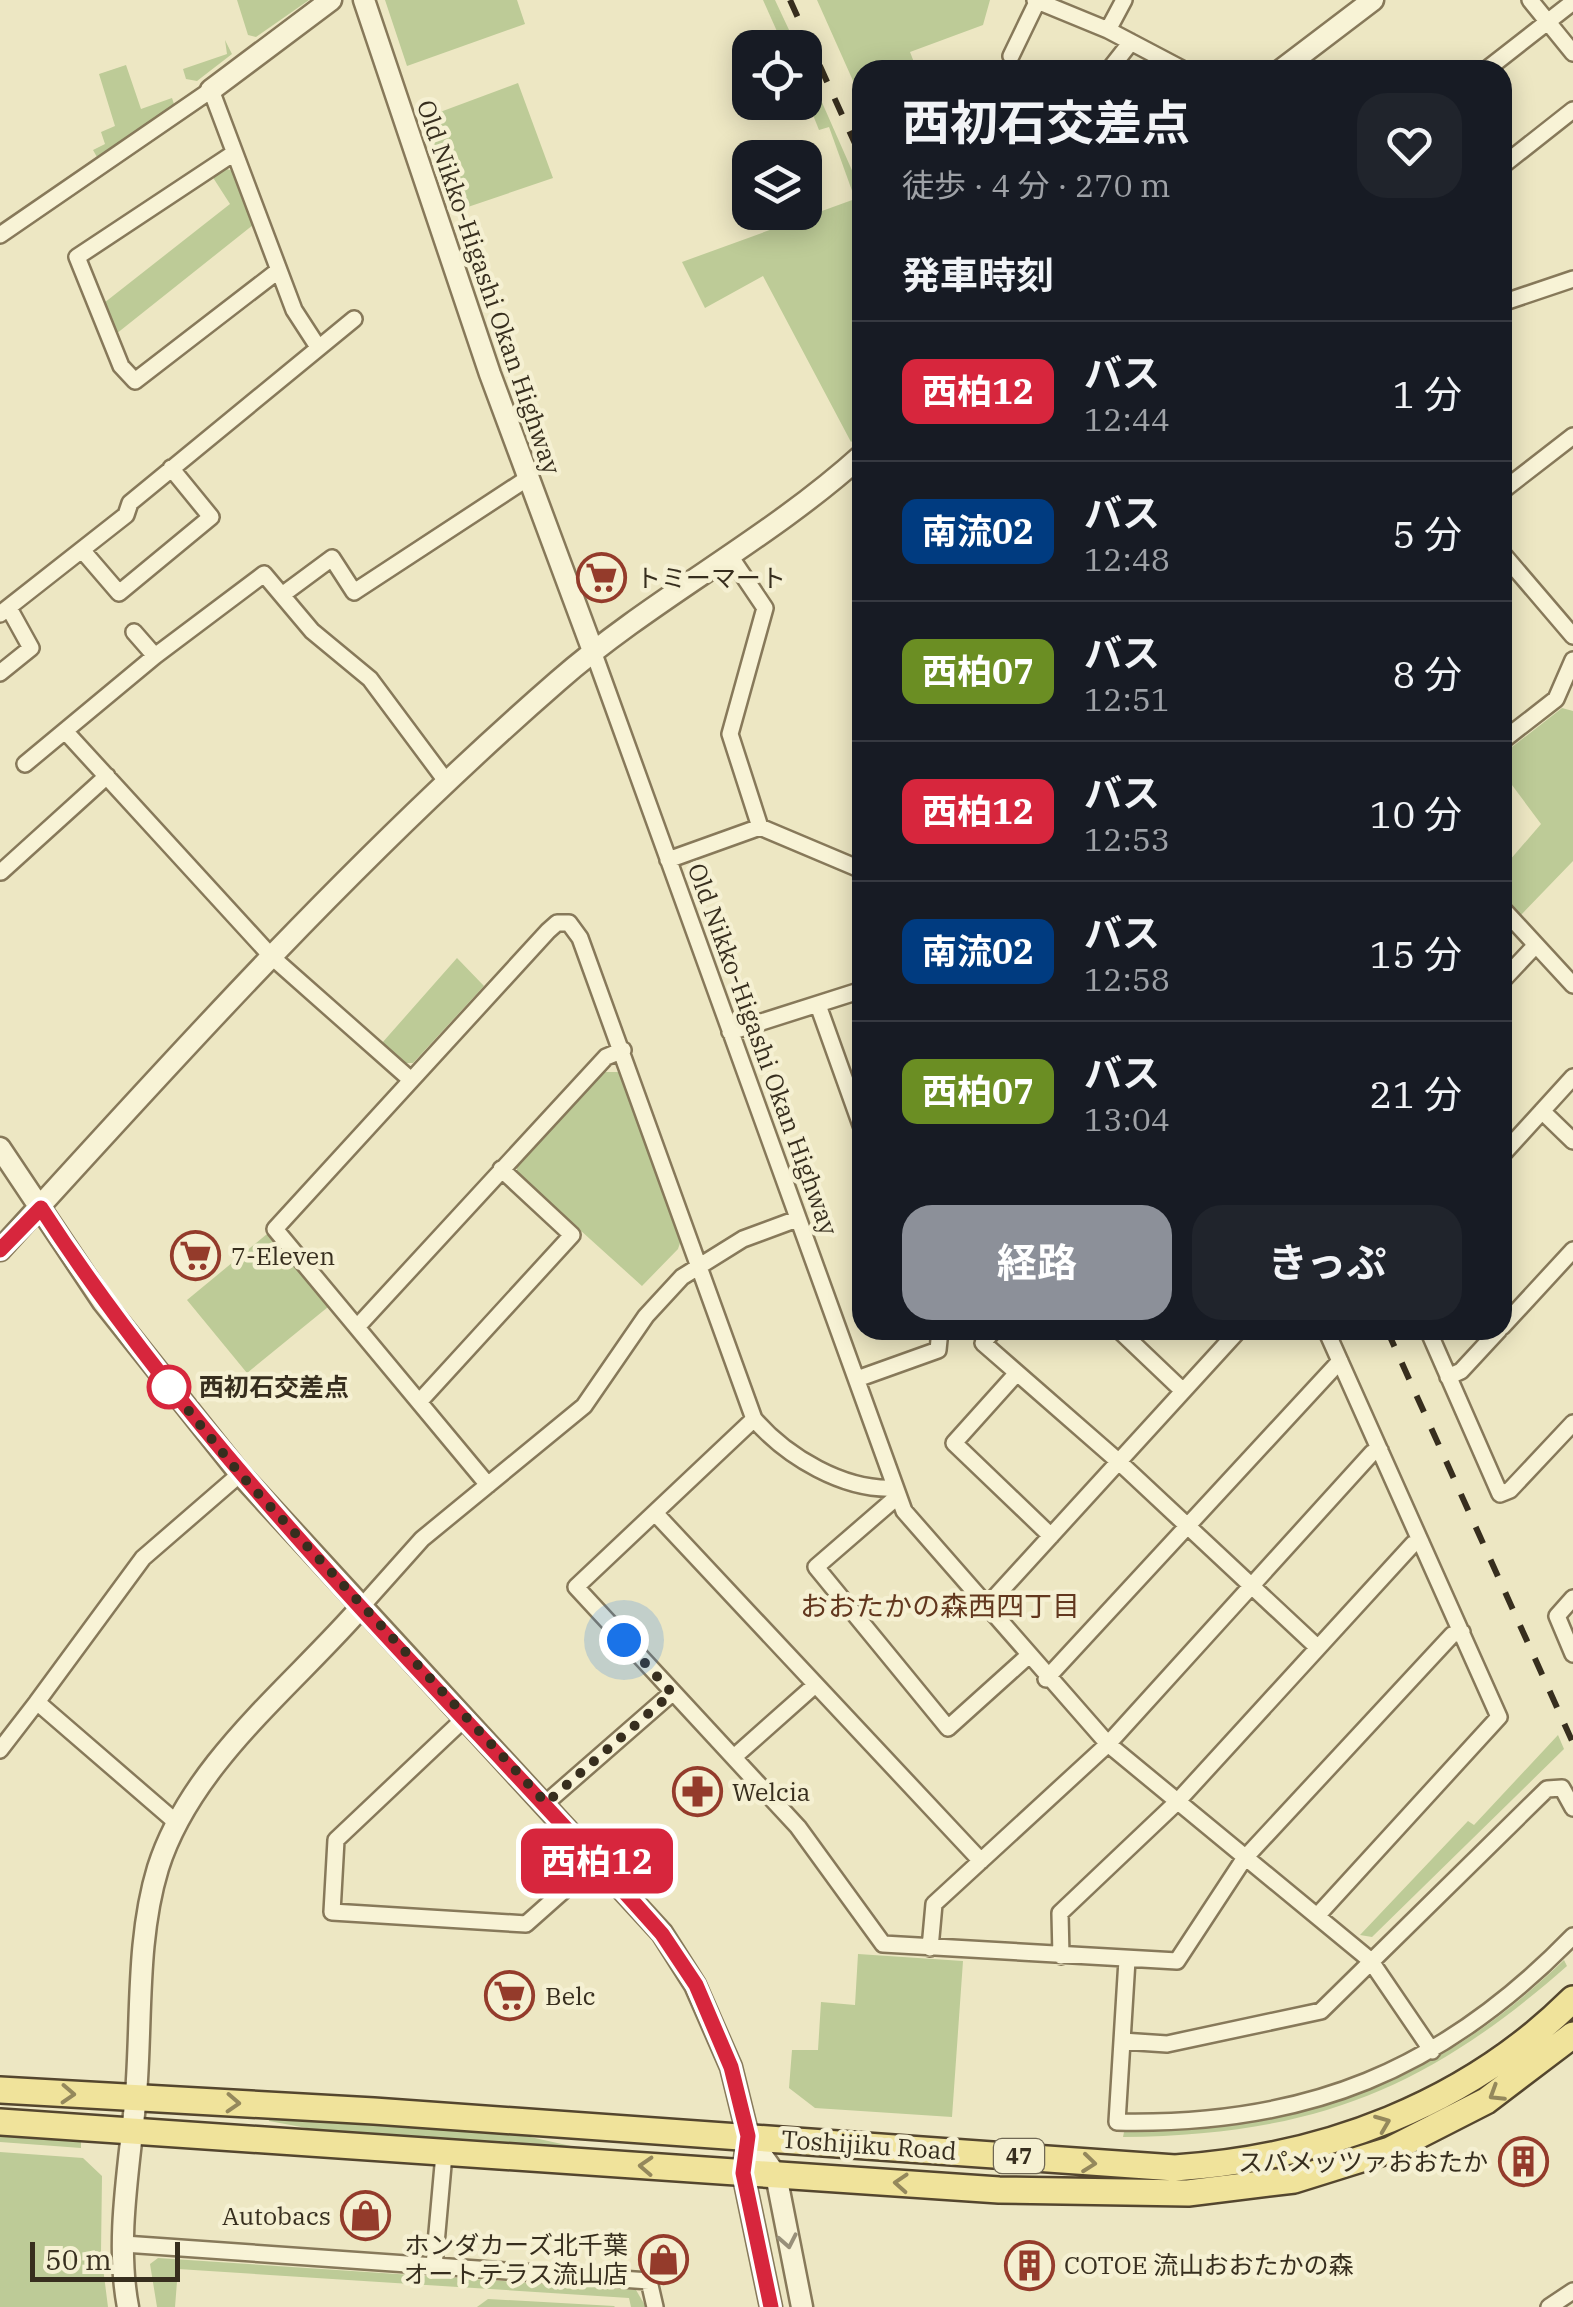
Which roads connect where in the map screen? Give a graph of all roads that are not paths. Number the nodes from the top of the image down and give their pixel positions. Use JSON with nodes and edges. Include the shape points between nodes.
{"nodes":[{"id":1,"x":331,"y":0,"type":"edge"},
{"id":2,"x":364,"y":0,"type":"edge"},
{"id":3,"x":1037,"y":0,"type":"edge"},
{"id":4,"x":1124,"y":0,"type":"edge"},
{"id":5,"x":1373,"y":0,"type":"edge"},
{"id":6,"x":1530,"y":0,"type":"edge"},
{"id":7,"x":1573,"y":2,"type":"edge"},
{"id":8,"x":1548,"y":22,"type":"junction"},
{"id":9,"x":1108,"y":30,"type":"junction"},
{"id":10,"x":1131,"y":42,"type":"junction"},
{"id":11,"x":1573,"y":54,"type":"edge"},
{"id":12,"x":1011,"y":56,"type":"dead end"},
{"id":13,"x":1117,"y":60,"type":"edge"},
{"id":14,"x":1165,"y":60,"type":"edge"},
{"id":15,"x":1295,"y":60,"type":"edge"},
{"id":16,"x":1499,"y":60,"type":"edge"},
{"id":17,"x":211,"y":90,"type":"junction"},
{"id":18,"x":1573,"y":110,"type":"edge"},
{"id":19,"x":234,"y":153,"type":"junction"},
{"id":20,"x":1512,"y":158,"type":"edge"},
{"id":21,"x":0,"y":235,"type":"edge"},
{"id":22,"x":278,"y":270,"type":"junction"},
{"id":23,"x":1573,"y":279,"type":"edge"},
{"id":24,"x":1512,"y":300,"type":"edge"},
{"id":25,"x":354,"y":319,"type":"dead end"},
{"id":26,"x":318,"y":347,"type":"junction"},
{"id":27,"x":1573,"y":436,"type":"edge"},
{"id":28,"x":852,"y":463,"type":"edge"},
{"id":29,"x":171,"y":468,"type":"junction"},
{"id":30,"x":528,"y":478,"type":"junction"},
{"id":31,"x":1512,"y":483,"type":"edge"},
{"id":32,"x":82,"y":550,"type":"junction"},
{"id":33,"x":730,"y":556,"type":"junction"},
{"id":34,"x":1512,"y":565,"type":"edge"},
{"id":35,"x":282,"y":595,"type":"junction"},
{"id":36,"x":5,"y":612,"type":"edge"},
{"id":37,"x":134,"y":632,"type":"dead end"},
{"id":38,"x":1573,"y":636,"type":"edge"},
{"id":39,"x":594,"y":650,"type":"junction"},
{"id":40,"x":155,"y":656,"type":"junction"},
{"id":41,"x":1573,"y":660,"type":"edge"},
{"id":42,"x":0,"y":673,"type":"edge"},
{"id":43,"x":65,"y":731,"type":"junction"},
{"id":44,"x":1512,"y":733,"type":"edge"},
{"id":45,"x":25,"y":764,"type":"dead end"},
{"id":46,"x":106,"y":776,"type":"junction"},
{"id":47,"x":446,"y":781,"type":"junction"},
{"id":48,"x":760,"y":827,"type":"junction"},
{"id":49,"x":668,"y":860,"type":"junction"},
{"id":50,"x":852,"y":866,"type":"edge"},
{"id":51,"x":2,"y":872,"type":"edge"},
{"id":52,"x":1512,"y":920,"type":"edge"},
{"id":53,"x":1534,"y":946,"type":"junction"},
{"id":54,"x":272,"y":958,"type":"junction"},
{"id":55,"x":1512,"y":970,"type":"edge"},
{"id":56,"x":1573,"y":985,"type":"edge"},
{"id":57,"x":852,"y":993,"type":"edge"},
{"id":58,"x":818,"y":1005,"type":"junction"},
{"id":59,"x":730,"y":1032,"type":"junction"},
{"id":60,"x":623,"y":1050,"type":"junction"},
{"id":61,"x":1573,"y":1077,"type":"edge"},
{"id":62,"x":410,"y":1080,"type":"junction"},
{"id":63,"x":852,"y":1100,"type":"edge"},
{"id":64,"x":1542,"y":1111,"type":"junction"},
{"id":65,"x":1573,"y":1141,"type":"edge"},
{"id":66,"x":1512,"y":1144,"type":"edge"},
{"id":67,"x":0,"y":1148,"type":"edge"},
{"id":68,"x":501,"y":1168,"type":"junction"},
{"id":69,"x":41,"y":1208,"type":"junction"},
{"id":70,"x":797,"y":1219,"type":"junction"},
{"id":71,"x":0,"y":1250,"type":"edge"},
{"id":72,"x":1573,"y":1250,"type":"edge"},
{"id":73,"x":699,"y":1265,"type":"junction"},
{"id":74,"x":1512,"y":1316,"type":"edge"},
{"id":75,"x":358,"y":1326,"type":"junction"},
{"id":76,"x":939,"y":1340,"type":"edge"},
{"id":77,"x":986,"y":1340,"type":"edge"},
{"id":78,"x":1129,"y":1340,"type":"edge"},
{"id":79,"x":1230,"y":1340,"type":"edge"},
{"id":80,"x":1330,"y":1340,"type":"edge"},
{"id":81,"x":1432,"y":1340,"type":"edge"},
{"id":82,"x":1490,"y":1340,"type":"edge"},
{"id":83,"x":1340,"y":1362,"type":"junction"},
{"id":84,"x":1017,"y":1373,"type":"junction"},
{"id":85,"x":1448,"y":1377,"type":"junction"},
{"id":86,"x":857,"y":1379,"type":"junction"},
{"id":87,"x":1183,"y":1391,"type":"junction"},
{"id":88,"x":420,"y":1401,"type":"junction"},
{"id":89,"x":754,"y":1419,"type":"junction"},
{"id":90,"x":1573,"y":1423,"type":"edge"},
{"id":91,"x":1380,"y":1450,"type":"junction"},
{"id":92,"x":1118,"y":1461,"type":"junction"},
{"id":93,"x":240,"y":1474,"type":"junction"},
{"id":94,"x":488,"y":1485,"type":"junction"},
{"id":95,"x":896,"y":1492,"type":"junction"},
{"id":96,"x":655,"y":1513,"type":"junction"},
{"id":97,"x":1185,"y":1524,"type":"junction"},
{"id":98,"x":1051,"y":1536,"type":"junction"},
{"id":99,"x":1420,"y":1542,"type":"junction"},
{"id":100,"x":1251,"y":1584,"type":"junction"},
{"id":101,"x":1573,"y":1598,"type":"edge"},
{"id":102,"x":362,"y":1605,"type":"junction"},
{"id":103,"x":985,"y":1608,"type":"junction"},
{"id":104,"x":1462,"y":1632,"type":"junction"},
{"id":105,"x":1317,"y":1647,"type":"junction"},
{"id":106,"x":1573,"y":1654,"type":"edge"},
{"id":107,"x":1028,"y":1656,"type":"junction"},
{"id":108,"x":1046,"y":1679,"type":"junction"},
{"id":109,"x":814,"y":1686,"type":"junction"},
{"id":110,"x":672,"y":1693,"type":"junction"},
{"id":111,"x":37,"y":1702,"type":"junction"},
{"id":112,"x":464,"y":1718,"type":"junction"},
{"id":113,"x":1108,"y":1744,"type":"junction"},
{"id":114,"x":0,"y":1750,"type":"edge"},
{"id":115,"x":734,"y":1757,"type":"junction"},
{"id":116,"x":546,"y":1803,"type":"junction"},
{"id":117,"x":1176,"y":1803,"type":"junction"},
{"id":118,"x":1573,"y":1808,"type":"edge"},
{"id":119,"x":177,"y":1823,"type":"junction"},
{"id":120,"x":1244,"y":1859,"type":"junction"},
{"id":121,"x":597,"y":1861,"type":"junction"},
{"id":122,"x":981,"y":1861,"type":"junction"},
{"id":123,"x":1317,"y":1916,"type":"junction"},
{"id":124,"x":1573,"y":1936,"type":"edge"},
{"id":125,"x":930,"y":1948,"type":"junction"},
{"id":126,"x":1061,"y":1956,"type":"junction"},
{"id":127,"x":1127,"y":1960,"type":"junction"},
{"id":128,"x":1370,"y":1960,"type":"junction"},
{"id":129,"x":1573,"y":1998,"type":"edge"},
{"id":130,"x":1573,"y":2035,"type":"edge"},
{"id":131,"x":1122,"y":2041,"type":"junction"},
{"id":132,"x":1432,"y":2051,"type":"junction"},
{"id":133,"x":0,"y":2090,"type":"edge"},
{"id":134,"x":135,"y":2098,"type":"junction"},
{"id":135,"x":0,"y":2122,"type":"edge"},
{"id":136,"x":132,"y":2131,"type":"junction"},
{"id":137,"x":748,"y":2136,"type":"junction"},
{"id":138,"x":444,"y":2154,"type":"junction"},
{"id":139,"x":743,"y":2173,"type":"junction"},
{"id":140,"x":776,"y":2175,"type":"junction"},
{"id":141,"x":124,"y":2244,"type":"junction"},
{"id":142,"x":434,"y":2266,"type":"junction"},
{"id":143,"x":1573,"y":2292,"type":"edge"},
{"id":144,"x":128,"y":2307,"type":"edge"},
{"id":145,"x":655,"y":2307,"type":"edge"},
{"id":146,"x":771,"y":2307,"type":"edge"},
{"id":147,"x":802,"y":2307,"type":"edge"},
{"id":148,"x":1550,"y":2307,"type":"edge"}],
"edges":[{"from":1,"to":17,"type":"street"},
{"from":2,"to":30,"type":"street","name":"Old Nikko-Higashi Okan Highway"},
{"from":3,"to":9,"type":"street"},
{"from":3,"to":12,"type":"street"},
{"from":4,"to":9,"type":"street"},
{"from":5,"to":15,"type":"street"},
{"from":6,"to":8,"type":"street"},
{"from":7,"to":8,"type":"street"},
{"from":8,"to":11,"type":"street"},
{"from":8,"to":16,"type":"street"},
{"from":9,"to":10,"type":"street"},
{"from":10,"to":13,"type":"street"},
{"from":10,"to":14,"type":"street"},
{"from":17,"to":19,"type":"street"},
{"from":17,"to":21,"type":"street"},
{"from":18,"to":20,"type":"street"},
{"from":19,"to":22,"type":"street"},
{"from":19,"to":22,"type":"street","via":[[77,256],[122,366],[135,382]]},
{"from":22,"to":26,"type":"street"},
{"from":23,"to":24,"type":"street"},
{"from":25,"to":26,"type":"street"},
{"from":26,"to":29,"type":"street"},
{"from":27,"to":31,"type":"street"},
{"from":28,"to":33,"type":"street"},
{"from":29,"to":32,"type":"street"},
{"from":29,"to":32,"type":"street","via":[[212,517],[119,592]]},
{"from":30,"to":35,"type":"street","via":[[354,592],[332,558]]},
{"from":30,"to":39,"type":"street","name":"Old Nikko-Higashi Okan Highway"},
{"from":32,"to":36,"type":"street"},
{"from":33,"to":39,"type":"street"},
{"from":33,"to":48,"type":"street","via":[[765,608],[730,734]]},
{"from":34,"to":38,"type":"street"},
{"from":35,"to":40,"type":"street","via":[[264,574]]},
{"from":35,"to":47,"type":"street","via":[[312,631],[370,680]]},
{"from":36,"to":42,"type":"street","via":[[31,648]]},
{"from":37,"to":40,"type":"street"},
{"from":39,"to":47,"type":"street"},
{"from":39,"to":49,"type":"street","name":"Old Nikko-Higashi Okan Highway"},
{"from":40,"to":43,"type":"street"},
{"from":41,"to":44,"type":"street","via":[[1556,700]]},
{"from":43,"to":45,"type":"street"},
{"from":43,"to":46,"type":"street"},
{"from":46,"to":51,"type":"street"},
{"from":46,"to":54,"type":"street"},
{"from":47,"to":54,"type":"street"},
{"from":48,"to":49,"type":"street"},
{"from":48,"to":50,"type":"street"},
{"from":49,"to":59,"type":"street","name":"Old Nikko-Higashi Okan Highway"},
{"from":52,"to":53,"type":"street"},
{"from":53,"to":55,"type":"street"},
{"from":53,"to":56,"type":"street"},
{"from":54,"to":62,"type":"street"},
{"from":54,"to":69,"type":"street"},
{"from":57,"to":58,"type":"street"},
{"from":58,"to":59,"type":"street"},
{"from":58,"to":63,"type":"street"},
{"from":59,"to":70,"type":"street","name":"Old Nikko-Higashi Okan Highway"},
{"from":60,"to":62,"type":"street","via":[[576,928],[557,923]]},
{"from":60,"to":68,"type":"street","via":[[606,1057]]},
{"from":60,"to":73,"type":"street"},
{"from":61,"to":64,"type":"street"},
{"from":62,"to":75,"type":"street","via":[[275,1229]]},
{"from":64,"to":65,"type":"street"},
{"from":64,"to":66,"type":"street"},
{"from":67,"to":69,"type":"street"},
{"from":68,"to":75,"type":"street"},
{"from":68,"to":88,"type":"street","via":[[572,1235]]},
{"from":69,"to":71,"type":"street"},
{"from":69,"to":93,"type":"street","via":[[103,1302]]},
{"from":70,"to":73,"type":"street"},
{"from":70,"to":86,"type":"street","name":"Old Nikko-Higashi Okan Highway"},
{"from":72,"to":74,"type":"street"},
{"from":73,"to":89,"type":"street"},
{"from":73,"to":94,"type":"street","via":[[663,1294],[584,1406]]},
{"from":75,"to":88,"type":"street"},
{"from":76,"to":86,"type":"street","via":[[938,1350]]},
{"from":77,"to":84,"type":"street"},
{"from":78,"to":87,"type":"street"},
{"from":79,"to":87,"type":"street"},
{"from":80,"to":83,"type":"street"},
{"from":81,"to":85,"type":"street"},
{"from":82,"to":85,"type":"street"},
{"from":83,"to":91,"type":"street"},
{"from":83,"to":97,"type":"street"},
{"from":84,"to":92,"type":"street"},
{"from":84,"to":98,"type":"street","via":[[954,1443]]},
{"from":85,"to":90,"type":"street","via":[[1500,1494]]},
{"from":86,"to":95,"type":"street","name":"Old Nikko-Higashi Okan Highway"},
{"from":87,"to":92,"type":"street"},
{"from":88,"to":94,"type":"street"},
{"from":89,"to":95,"type":"street","via":[[778,1447],[865,1490]]},
{"from":89,"to":96,"type":"street"},
{"from":91,"to":99,"type":"street"},
{"from":91,"to":100,"type":"street"},
{"from":92,"to":97,"type":"street"},
{"from":92,"to":98,"type":"street"},
{"from":93,"to":102,"type":"street"},
{"from":93,"to":111,"type":"street","via":[[142,1558]]},
{"from":94,"to":102,"type":"street","via":[[422,1539]]},
{"from":95,"to":103,"type":"street","name":"Old Nikko-Higashi Okan Highway"},
{"from":95,"to":107,"type":"street","via":[[816,1568],[948,1728]]},
{"from":96,"to":109,"type":"street"},
{"from":96,"to":110,"type":"street","via":[[576,1587]]},
{"from":97,"to":100,"type":"street"},
{"from":97,"to":108,"type":"street"},
{"from":98,"to":103,"type":"street"},
{"from":99,"to":104,"type":"street"},
{"from":99,"to":105,"type":"street"},
{"from":100,"to":105,"type":"street"},
{"from":100,"to":113,"type":"street"},
{"from":101,"to":106,"type":"street","via":[[1557,1616]]},
{"from":102,"to":112,"type":"street"},
{"from":102,"to":119,"type":"street","via":[[213,1770]]},
{"from":103,"to":107,"type":"street","name":"Old Nikko-Higashi Okan Highway"},
{"from":104,"to":120,"type":"street"},
{"from":104,"to":123,"type":"street","via":[[1498,1717]]},
{"from":105,"to":117,"type":"street"},
{"from":107,"to":108,"type":"street","name":"Old Nikko-Higashi Okan Highway"},
{"from":108,"to":113,"type":"street","name":"Old Nikko-Higashi Okan Highway"},
{"from":109,"to":115,"type":"street"},
{"from":109,"to":122,"type":"street"},
{"from":110,"to":115,"type":"street"},
{"from":110,"to":116,"type":"street"},
{"from":111,"to":114,"type":"street"},
{"from":111,"to":119,"type":"street"},
{"from":112,"to":116,"type":"street"},
{"from":112,"to":121,"type":"street","via":[[336,1840],[332,1912],[526,1924]]},
{"from":113,"to":117,"type":"street","name":"Old Nikko-Higashi Okan Highway"},
{"from":113,"to":122,"type":"street"},
{"from":115,"to":125,"type":"street","via":[[798,1827],[883,1944]]},
{"from":116,"to":121,"type":"street"},
{"from":117,"to":120,"type":"street","name":"Old Nikko-Higashi Okan Highway"},
{"from":117,"to":126,"type":"street","via":[[1060,1913]]},
{"from":118,"to":128,"type":"street","via":[[1562,1788],[1547,1788]]},
{"from":119,"to":134,"type":"street","via":[[149,1906]]},
{"from":120,"to":123,"type":"street","name":"Old Nikko-Higashi Okan Highway"},
{"from":120,"to":127,"type":"street","via":[[1177,1961]]},
{"from":121,"to":137,"type":"street","via":[[662,1934],[696,1985],[731,2067]]},
{"from":122,"to":125,"type":"street","via":[[934,1904]]},
{"from":123,"to":128,"type":"street","name":"Old Nikko-Higashi Okan Highway"},
{"from":124,"to":132,"type":"street","via":[[1516,1993]]},
{"from":125,"to":126,"type":"street"},
{"from":126,"to":127,"type":"street"},
{"from":127,"to":131,"type":"street"},
{"from":128,"to":131,"type":"street","via":[[1321,2011],[1167,2044]]},
{"from":128,"to":132,"type":"street","name":"Old Nikko-Higashi Okan Highway"},
{"from":137,"to":129,"type":"main road","name":"Toshijiku Road","number":"47","one_way":true,"via":[[1138,2168],[1256,2160],[1326,2144],[1418,2108],[1494,2065]]},
{"from":130,"to":140,"type":"main road","name":"Toshijiku Road","number":"47","one_way":true,"via":[[1512,2084],[1449,2121],[1390,2150],[1294,2180],[1114,2194]]},
{"from":131,"to":132,"type":"street","via":[[1117,2122],[1204,2122],[1280,2110],[1361,2086]]},
{"from":133,"to":134,"type":"main road","name":"Toshijiku Road","number":"47","one_way":true},
{"from":134,"to":136,"type":"street"},
{"from":134,"to":137,"type":"main road","name":"Toshijiku Road","number":"47","one_way":true},
{"from":135,"to":136,"type":"main road","name":"Toshijiku Road","number":"47"},
{"from":136,"to":138,"type":"main road","name":"Toshijiku Road","number":"47"},
{"from":136,"to":141,"type":"street"},
{"from":137,"to":139,"type":"street"},
{"from":137,"to":140,"type":"street"},
{"from":139,"to":138,"type":"main road","name":"Toshijiku Road","number":"47","one_way":true},
{"from":138,"to":142,"type":"street"},
{"from":139,"to":140,"type":"main road","name":"Toshijiku Road","number":"47"},
{"from":139,"to":146,"type":"street"},
{"from":140,"to":147,"type":"street","one_way":true},
{"from":141,"to":142,"type":"street"},
{"from":141,"to":144,"type":"street"},
{"from":142,"to":145,"type":"street","via":[[649,2281]]},
{"from":143,"to":148,"type":"street"}]}
